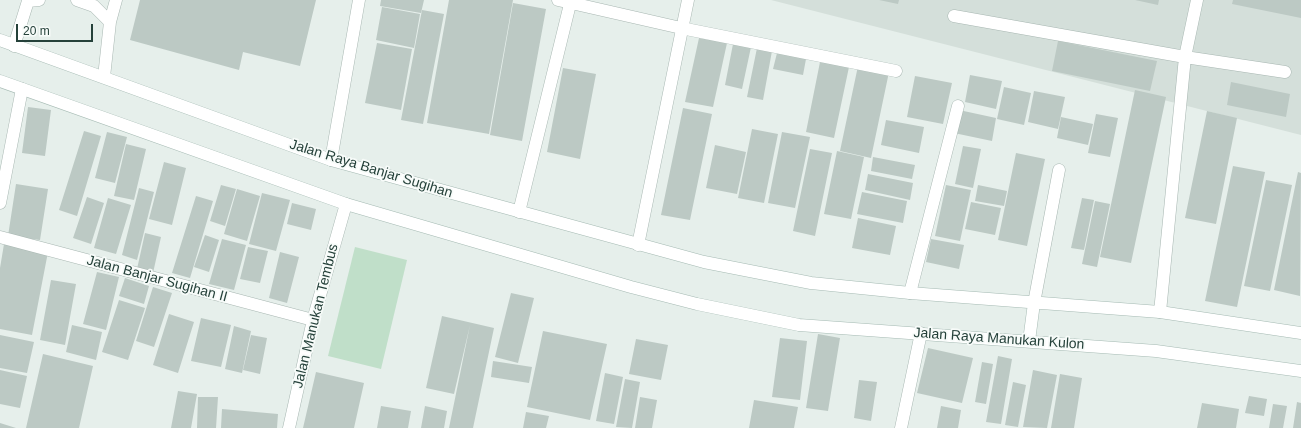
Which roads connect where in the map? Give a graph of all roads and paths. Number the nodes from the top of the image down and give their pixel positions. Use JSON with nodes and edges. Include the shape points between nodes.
{"nodes":[{"id":1,"x":31,"y":0,"type":"edge"},
{"id":2,"x":77,"y":0,"type":"edge"},
{"id":3,"x":116,"y":0,"type":"edge"},
{"id":4,"x":359,"y":0,"type":"edge"},
{"id":5,"x":558,"y":0,"type":"edge"},
{"id":6,"x":688,"y":0,"type":"edge"},
{"id":7,"x":1197,"y":0,"type":"edge"},
{"id":8,"x":571,"y":1,"type":"edge"},
{"id":9,"x":954,"y":16,"type":"dead end"},
{"id":10,"x":110,"y":22,"type":"junction"},
{"id":11,"x":681,"y":28,"type":"junction"},
{"id":12,"x":0,"y":40,"type":"edge"},
{"id":13,"x":14,"y":46,"type":"junction"},
{"id":14,"x":1185,"y":57,"type":"junction"},
{"id":15,"x":896,"y":71,"type":"dead end"},
{"id":16,"x":1285,"y":72,"type":"dead end"},
{"id":17,"x":104,"y":77,"type":"junction"},
{"id":18,"x":0,"y":81,"type":"edge"},
{"id":19,"x":22,"y":89,"type":"junction"},
{"id":20,"x":958,"y":106,"type":"dead end"},
{"id":21,"x":331,"y":160,"type":"junction"},
{"id":22,"x":1059,"y":170,"type":"dead end"},
{"id":23,"x":0,"y":203,"type":"edge"},
{"id":24,"x":346,"y":204,"type":"junction"},
{"id":25,"x":519,"y":212,"type":"junction"},
{"id":26,"x":0,"y":237,"type":"edge"},
{"id":27,"x":638,"y":245,"type":"junction"},
{"id":28,"x":910,"y":292,"type":"junction"},
{"id":29,"x":1034,"y":303,"type":"junction"},
{"id":30,"x":1160,"y":312,"type":"junction"},
{"id":31,"x":314,"y":320,"type":"junction"},
{"id":32,"x":921,"y":333,"type":"junction"},
{"id":33,"x":1301,"y":333,"type":"edge"},
{"id":34,"x":1029,"y":341,"type":"junction"},
{"id":35,"x":1301,"y":371,"type":"edge"},
{"id":36,"x":289,"y":428,"type":"edge"},
{"id":37,"x":901,"y":428,"type":"edge"}],
"edges":[{"from":1,"to":13,"type":"main road"},
{"from":2,"to":10,"type":"main road","via":[[94,6]]},
{"from":3,"to":10,"type":"main road"},
{"from":4,"to":21,"type":"main road"},
{"from":5,"to":8,"type":"main road"},
{"from":6,"to":11,"type":"main road"},
{"from":7,"to":14,"type":"main road"},
{"from":8,"to":11,"type":"main road"},
{"from":8,"to":25,"type":"main road"},
{"from":9,"to":14,"type":"main road"},
{"from":10,"to":17,"type":"main road"},
{"from":11,"to":15,"type":"main road"},
{"from":11,"to":27,"type":"main road"},
{"from":12,"to":13,"type":"main road","name":"Jalan Raya Banjar Sugihan"},
{"from":13,"to":17,"type":"main road","name":"Jalan Raya Banjar Sugihan"},
{"from":14,"to":16,"type":"main road"},
{"from":14,"to":30,"type":"main road"},
{"from":17,"to":21,"type":"main road","name":"Jalan Raya Banjar Sugihan"},
{"from":18,"to":19,"type":"main road"},
{"from":19,"to":23,"type":"main road"},
{"from":19,"to":24,"type":"main road"},
{"from":20,"to":28,"type":"main road"},
{"from":21,"to":25,"type":"main road","name":"Jalan Raya Banjar Sugihan"},
{"from":22,"to":29,"type":"main road"},
{"from":24,"to":31,"type":"main road","name":"Jalan Manukan Tembus"},
{"from":24,"to":32,"type":"main road","name":"Jalan Raya Manukan Kulon","via":[[697,304],[799,325]]},
{"from":25,"to":27,"type":"main road","name":"Jalan Raya Banjar Sugihan"},
{"from":26,"to":31,"type":"main road","name":"Jalan Banjar Sugihan II"},
{"from":27,"to":28,"type":"main road","name":"Jalan Raya Banjar Sugihan","via":[[704,262],[811,283]]},
{"from":28,"to":29,"type":"main road"},
{"from":29,"to":30,"type":"main road"},
{"from":29,"to":34,"type":"main road"},
{"from":30,"to":33,"type":"main road"},
{"from":31,"to":36,"type":"main road","name":"Jalan Manukan Tembus"},
{"from":32,"to":34,"type":"main road","name":"Jalan Raya Manukan Kulon"},
{"from":32,"to":37,"type":"main road"},
{"from":34,"to":35,"type":"main road","name":"Jalan Raya Manukan Kulon","via":[[1156,351]]}]}
